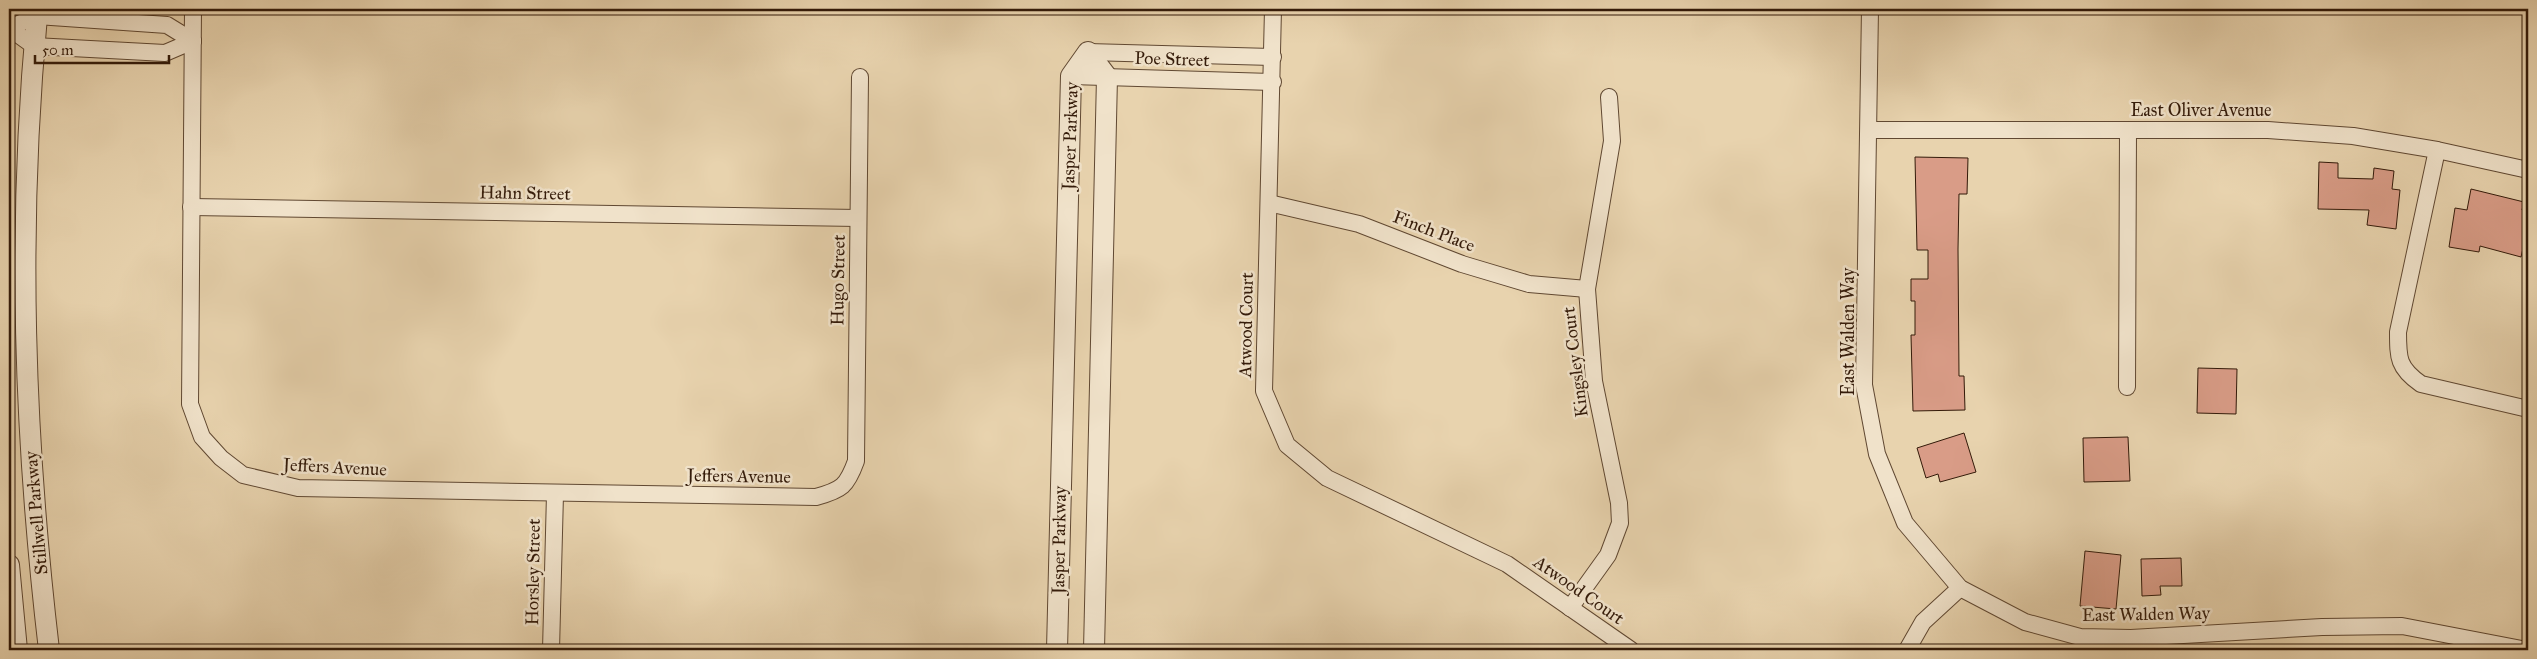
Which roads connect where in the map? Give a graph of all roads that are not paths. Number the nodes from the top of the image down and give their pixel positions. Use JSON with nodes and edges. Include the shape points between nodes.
{"nodes":[{"id":1,"x":193,"y":9,"type":"edge"},
{"id":2,"x":1272,"y":9,"type":"edge"},
{"id":3,"x":1870,"y":9,"type":"edge"},
{"id":4,"x":37,"y":16,"type":"junction"},
{"id":5,"x":9,"y":28,"type":"edge"},
{"id":6,"x":193,"y":41,"type":"junction"},
{"id":7,"x":34,"y":46,"type":"junction"},
{"id":8,"x":1088,"y":52,"type":"junction"},
{"id":9,"x":1272,"y":57,"type":"junction"},
{"id":10,"x":1071,"y":76,"type":"junction"},
{"id":11,"x":860,"y":77,"type":"dead end"},
{"id":12,"x":1107,"y":77,"type":"junction"},
{"id":13,"x":1272,"y":82,"type":"junction"},
{"id":14,"x":1609,"y":97,"type":"dead end"},
{"id":15,"x":1870,"y":130,"type":"junction"},
{"id":16,"x":2128,"y":130,"type":"junction"},
{"id":17,"x":2436,"y":150,"type":"junction"},
{"id":18,"x":2528,"y":170,"type":"edge"},
{"id":19,"x":1269,"y":203,"type":"junction"},
{"id":20,"x":191,"y":207,"type":"junction"},
{"id":21,"x":858,"y":218,"type":"junction"},
{"id":22,"x":1587,"y":289,"type":"junction"},
{"id":23,"x":2127,"y":387,"type":"dead end"},
{"id":24,"x":2528,"y":409,"type":"edge"},
{"id":25,"x":849,"y":481,"type":"joint"},
{"id":26,"x":554,"y":494,"type":"junction"},
{"id":27,"x":9,"y":565,"type":"edge"},
{"id":28,"x":1960,"y":588,"type":"junction"},
{"id":29,"x":1570,"y":608,"type":"junction"},
{"id":30,"x":17,"y":650,"type":"edge"},
{"id":31,"x":49,"y":650,"type":"edge"},
{"id":32,"x":551,"y":650,"type":"edge"},
{"id":33,"x":1057,"y":650,"type":"edge"},
{"id":34,"x":1094,"y":650,"type":"edge"},
{"id":35,"x":1631,"y":650,"type":"edge"},
{"id":36,"x":1907,"y":650,"type":"edge"},
{"id":37,"x":2527,"y":650,"type":"edge"}],
"edges":[{"from":1,"to":6,"type":"street","name":"Jeffers Avenue"},
{"from":2,"to":9,"type":"street","name":"Atwood Court"},
{"from":3,"to":15,"type":"street","name":"East Walden Way"},
{"from":4,"to":5,"type":"street"},
{"from":4,"to":6,"type":"street","via":[[167,25]]},
{"from":4,"to":7,"type":"street","name":"Stillwell Parkway"},
{"from":5,"to":7,"type":"street"},
{"from":6,"to":7,"type":"street","via":[[165,53]]},
{"from":6,"to":20,"type":"street","name":"Jeffers Avenue"},
{"from":7,"to":31,"type":"street","name":"Stillwell Parkway","via":[[24,208],[26,372],[34,501]]},
{"from":8,"to":9,"type":"street","name":"Poe Street"},
{"from":8,"to":10,"type":"street","name":"Jasper Parkway"},
{"from":8,"to":12,"type":"street","name":"Jasper Parkway"},
{"from":9,"to":13,"type":"street","name":"Atwood Court"},
{"from":10,"to":12,"type":"street","name":"Poe Street"},
{"from":10,"to":33,"type":"street","name":"Jasper Parkway"},
{"from":11,"to":21,"type":"street","name":"Hugo Street"},
{"from":12,"to":13,"type":"street","name":"Poe Street"},
{"from":12,"to":34,"type":"street","name":"Jasper Parkway"},
{"from":13,"to":19,"type":"street","name":"Atwood Court"},
{"from":14,"to":22,"type":"street","name":"Kingsley Court","via":[[1612,141]]},
{"from":15,"to":16,"type":"street","name":"East Oliver Avenue"},
{"from":15,"to":28,"type":"street","name":"East Walden Way","via":[[1864,385],[1877,454],[1905,523]]},
{"from":16,"to":17,"type":"street","name":"East Oliver Avenue","via":[[2268,130],[2353,136]]},
{"from":16,"to":23,"type":"street"},
{"from":17,"to":18,"type":"street","name":"East Oliver Avenue"},
{"from":17,"to":24,"type":"street","via":[[2398,332],[2398,356],[2407,374],[2421,384]]},
{"from":19,"to":22,"type":"street","name":"Finch Place","via":[[1359,224],[1462,264],[1529,284]]},
{"from":19,"to":29,"type":"street","name":"Atwood Court","via":[[1264,391],[1287,445],[1328,478],[1507,564]]},
{"from":20,"to":21,"type":"street","name":"Hahn Street"},
{"from":20,"to":26,"type":"street","name":"Jeffers Avenue","via":[[190,404],[202,437],[221,458],[243,475],[298,488]]},
{"from":21,"to":25,"type":"street","name":"Hugo Street","via":[[856,461]]},
{"from":22,"to":29,"type":"street","name":"Kingsley Court","via":[[1594,381],[1619,502],[1620,523],[1608,555]]},
{"from":25,"to":26,"type":"street","name":"Jeffers Avenue","via":[[833,492],[816,497]]},
{"from":26,"to":32,"type":"street","name":"Horsley Street"},
{"from":27,"to":30,"type":"street","name":"Stillwell Parkway"},
{"from":28,"to":36,"type":"street","via":[[1923,622]]},
{"from":28,"to":37,"type":"street","name":"East Walden Way","via":[[2025,622],[2080,637],[2131,638],[2322,626],[2402,626]]},
{"from":29,"to":35,"type":"street","name":"Atwood Court"}]}
